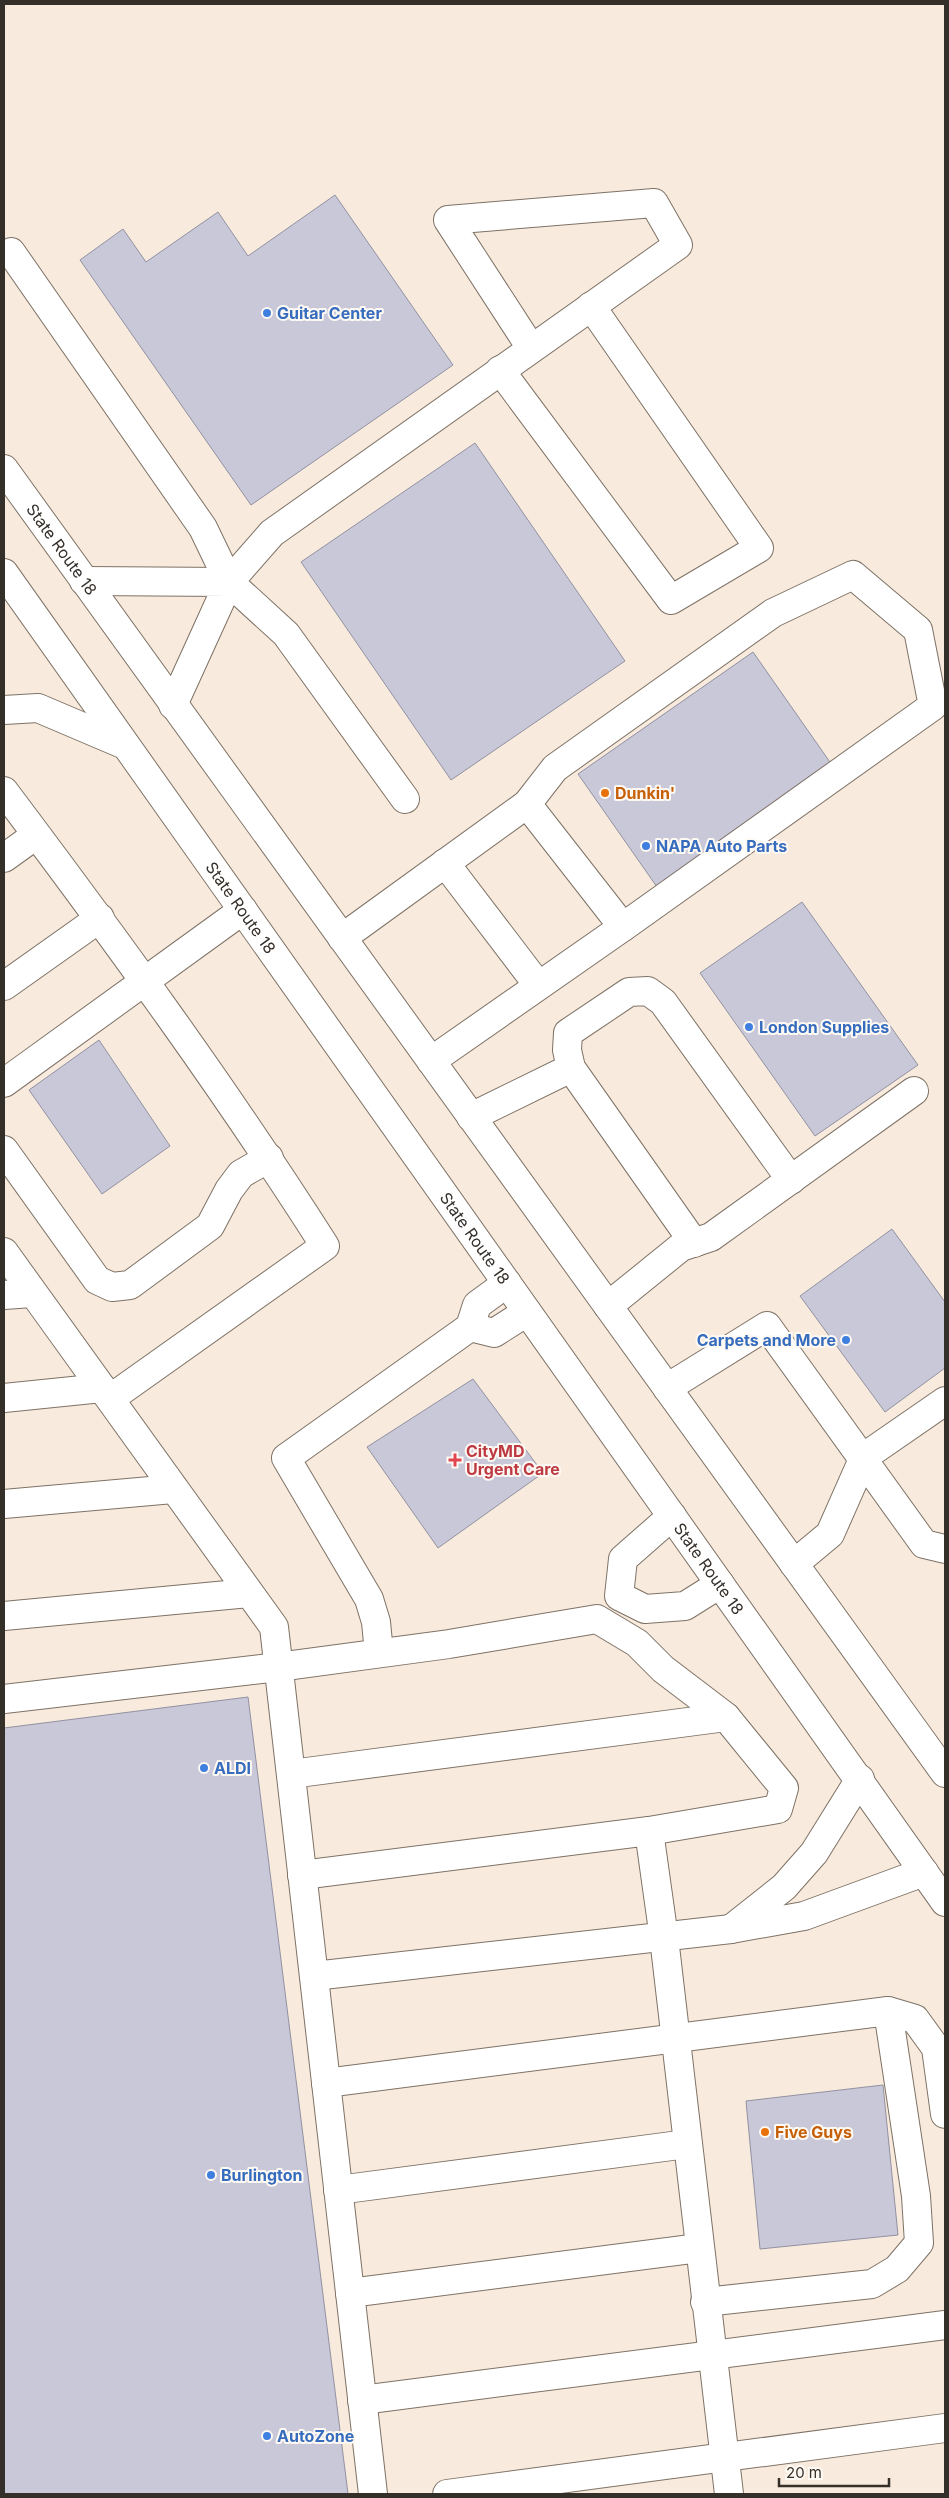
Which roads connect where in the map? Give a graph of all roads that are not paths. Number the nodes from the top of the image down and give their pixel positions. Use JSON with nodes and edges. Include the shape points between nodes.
{"nodes":[{"id":1,"x":11,"y":252,"type":"dead end"},
{"id":2,"x":591,"y":306,"type":"junction"},
{"id":3,"x":531,"y":348,"type":"junction"},
{"id":4,"x":500,"y":370,"type":"junction"},
{"id":5,"x":4,"y":468,"type":"edge"},
{"id":6,"x":4,"y":573,"type":"edge"},
{"id":7,"x":84,"y":581,"type":"junction"},
{"id":8,"x":229,"y":582,"type":"junction"},
{"id":9,"x":173,"y":705,"type":"junction"},
{"id":10,"x":4,"y":710,"type":"edge"},
{"id":11,"x":125,"y":745,"type":"junction"},
{"id":12,"x":4,"y":791,"type":"edge"},
{"id":13,"x":406,"y":799,"type":"dead end"},
{"id":14,"x":527,"y":804,"type":"junction"},
{"id":15,"x":36,"y":834,"type":"junction"},
{"id":16,"x":4,"y":858,"type":"edge"},
{"id":17,"x":445,"y":863,"type":"junction"},
{"id":18,"x":242,"y":910,"type":"junction"},
{"id":19,"x":100,"y":918,"type":"junction"},
{"id":20,"x":623,"y":928,"type":"junction"},
{"id":21,"x":342,"y":938,"type":"junction"},
{"id":22,"x":146,"y":980,"type":"junction"},
{"id":23,"x":538,"y":985,"type":"junction"},
{"id":24,"x":4,"y":986,"type":"edge"},
{"id":25,"x":431,"y":1061,"type":"junction"},
{"id":26,"x":571,"y":1068,"type":"junction"},
{"id":27,"x":4,"y":1083,"type":"edge"},
{"id":28,"x":914,"y":1092,"type":"dead end"},
{"id":29,"x":471,"y":1117,"type":"junction"},
{"id":30,"x":4,"y":1150,"type":"edge"},
{"id":31,"x":269,"y":1158,"type":"junction"},
{"id":32,"x":791,"y":1180,"type":"junction"},
{"id":33,"x":694,"y":1243,"type":"junction"},
{"id":34,"x":4,"y":1252,"type":"edge"},
{"id":35,"x":507,"y":1283,"type":"junction"},
{"id":36,"x":32,"y":1293,"type":"junction"},
{"id":37,"x":4,"y":1295,"type":"edge"},
{"id":38,"x":608,"y":1306,"type":"junction"},
{"id":39,"x":527,"y":1312,"type":"junction"},
{"id":40,"x":470,"y":1327,"type":"junction"},
{"id":41,"x":667,"y":1388,"type":"junction"},
{"id":42,"x":106,"y":1393,"type":"junction"},
{"id":43,"x":4,"y":1398,"type":"edge"},
{"id":44,"x":945,"y":1401,"type":"edge"},
{"id":45,"x":864,"y":1457,"type":"junction"},
{"id":46,"x":173,"y":1489,"type":"junction"},
{"id":47,"x":4,"y":1504,"type":"edge"},
{"id":48,"x":672,"y":1516,"type":"junction"},
{"id":49,"x":945,"y":1549,"type":"edge"},
{"id":50,"x":794,"y":1564,"type":"junction"},
{"id":51,"x":720,"y":1584,"type":"junction"},
{"id":52,"x":250,"y":1593,"type":"junction"},
{"id":53,"x":619,"y":1596,"type":"junction"},
{"id":54,"x":4,"y":1616,"type":"edge"},
{"id":55,"x":597,"y":1619,"type":"junction"},
{"id":56,"x":380,"y":1654,"type":"junction"},
{"id":57,"x":278,"y":1668,"type":"junction"},
{"id":58,"x":4,"y":1699,"type":"edge"},
{"id":59,"x":726,"y":1717,"type":"junction"},
{"id":60,"x":945,"y":1773,"type":"edge"},
{"id":61,"x":291,"y":1774,"type":"junction"},
{"id":62,"x":860,"y":1779,"type":"junction"},
{"id":63,"x":649,"y":1831,"type":"junction"},
{"id":64,"x":924,"y":1872,"type":"junction"},
{"id":65,"x":302,"y":1875,"type":"junction"},
{"id":66,"x":945,"y":1902,"type":"edge"},
{"id":67,"x":731,"y":1929,"type":"junction"},
{"id":68,"x":664,"y":1938,"type":"junction"},
{"id":69,"x":314,"y":1976,"type":"junction"},
{"id":70,"x":888,"y":2011,"type":"junction"},
{"id":71,"x":675,"y":2039,"type":"junction"},
{"id":72,"x":326,"y":2083,"type":"junction"},
{"id":73,"x":945,"y":2114,"type":"edge"},
{"id":74,"x":687,"y":2144,"type":"junction"},
{"id":75,"x":338,"y":2190,"type":"junction"},
{"id":76,"x":699,"y":2248,"type":"junction"},
{"id":77,"x":350,"y":2293,"type":"junction"},
{"id":78,"x":705,"y":2302,"type":"junction"},
{"id":79,"x":945,"y":2325,"type":"edge"},
{"id":80,"x":711,"y":2354,"type":"junction"},
{"id":81,"x":362,"y":2400,"type":"junction"},
{"id":82,"x":945,"y":2428,"type":"edge"},
{"id":83,"x":724,"y":2457,"type":"junction"},
{"id":84,"x":459,"y":2493,"type":"edge"},
{"id":85,"x":373,"y":2494,"type":"edge"},
{"id":86,"x":728,"y":2494,"type":"edge"}],
"edges":[{"from":1,"to":8,"type":"main road","via":[[203,528]]},
{"from":2,"to":3,"type":"main road"},
{"from":2,"to":3,"type":"main road","via":[[678,245],[654,203],[448,220]]},
{"from":2,"to":4,"type":"main road","via":[[759,548],[671,600]]},
{"from":3,"to":4,"type":"main road"},
{"from":4,"to":8,"type":"main road","via":[[272,532]]},
{"from":5,"to":7,"type":"main road","name":"State Route 18"},
{"from":6,"to":11,"type":"main road","name":"State Route 18"},
{"from":7,"to":8,"type":"main road"},
{"from":7,"to":9,"type":"main road","name":"State Route 18"},
{"from":8,"to":9,"type":"main road"},
{"from":8,"to":13,"type":"main road","via":[[286,634]]},
{"from":9,"to":21,"type":"main road","name":"State Route 18"},
{"from":10,"to":11,"type":"main road","via":[[38,708]]},
{"from":11,"to":18,"type":"main road","name":"State Route 18"},
{"from":12,"to":15,"type":"main road"},
{"from":14,"to":17,"type":"main road"},
{"from":14,"to":20,"type":"main road"},
{"from":14,"to":20,"type":"main road","via":[[555,768],[773,613],[853,575],[918,630],[933,706]]},
{"from":15,"to":16,"type":"main road"},
{"from":15,"to":19,"type":"main road"},
{"from":17,"to":21,"type":"main road"},
{"from":17,"to":23,"type":"main road"},
{"from":18,"to":22,"type":"main road"},
{"from":18,"to":35,"type":"main road","name":"State Route 18"},
{"from":19,"to":22,"type":"main road"},
{"from":19,"to":24,"type":"main road"},
{"from":20,"to":23,"type":"main road"},
{"from":21,"to":25,"type":"main road","name":"State Route 18"},
{"from":22,"to":27,"type":"main road"},
{"from":22,"to":31,"type":"main road"},
{"from":23,"to":25,"type":"main road"},
{"from":25,"to":29,"type":"main road","name":"State Route 18"},
{"from":26,"to":29,"type":"main road"},
{"from":26,"to":32,"type":"main road","via":[[568,1033],[629,992],[648,991],[663,1002]]},
{"from":26,"to":33,"type":"main road"},
{"from":28,"to":32,"type":"main road"},
{"from":29,"to":38,"type":"main road","name":"State Route 18"},
{"from":30,"to":31,"type":"main road","via":[[97,1280],[112,1287],[130,1285],[210,1226],[241,1174]]},
{"from":31,"to":42,"type":"main road","via":[[325,1246]]},
{"from":32,"to":33,"type":"main road","via":[[711,1237]]},
{"from":33,"to":38,"type":"main road","via":[[681,1247]]},
{"from":34,"to":36,"type":"main road"},
{"from":35,"to":39,"type":"main road","name":"State Route 18"},
{"from":35,"to":40,"type":"main road","via":[[478,1305]]},
{"from":36,"to":37,"type":"main road"},
{"from":36,"to":42,"type":"main road"},
{"from":38,"to":41,"type":"main road","name":"State Route 18"},
{"from":39,"to":40,"type":"main road","via":[[494,1333]]},
{"from":39,"to":48,"type":"main road","name":"State Route 18"},
{"from":40,"to":56,"type":"main road","via":[[286,1458],[369,1599]]},
{"from":41,"to":45,"type":"main road","via":[[767,1326]]},
{"from":41,"to":50,"type":"main road","name":"State Route 18"},
{"from":42,"to":43,"type":"main road"},
{"from":42,"to":46,"type":"main road"},
{"from":44,"to":45,"type":"main road"},
{"from":45,"to":49,"type":"main road","via":[[924,1544]]},
{"from":45,"to":50,"type":"main road","via":[[830,1534]]},
{"from":46,"to":47,"type":"main road"},
{"from":46,"to":52,"type":"main road"},
{"from":48,"to":51,"type":"main road","name":"State Route 18"},
{"from":48,"to":53,"type":"main road","via":[[623,1559]]},
{"from":50,"to":60,"type":"main road","name":"State Route 18"},
{"from":51,"to":53,"type":"main road","via":[[685,1606],[645,1609]]},
{"from":51,"to":62,"type":"main road","name":"State Route 18"},
{"from":52,"to":54,"type":"main road"},
{"from":52,"to":57,"type":"main road","via":[[274,1627]]},
{"from":53,"to":55,"type":"main road"},
{"from":55,"to":56,"type":"main road"},
{"from":55,"to":59,"type":"main road","via":[[637,1643],[663,1669]]},
{"from":56,"to":57,"type":"main road"},
{"from":57,"to":58,"type":"main road"},
{"from":57,"to":61,"type":"main road"},
{"from":59,"to":61,"type":"main road"},
{"from":59,"to":63,"type":"main road","via":[[784,1788],[778,1809]]},
{"from":61,"to":65,"type":"main road"},
{"from":62,"to":64,"type":"main road","name":"State Route 18"},
{"from":62,"to":67,"type":"main road","via":[[814,1853],[784,1887]]},
{"from":63,"to":65,"type":"main road"},
{"from":63,"to":68,"type":"main road"},
{"from":64,"to":66,"type":"main road","name":"State Route 18"},
{"from":64,"to":67,"type":"main road","via":[[804,1916]]},
{"from":65,"to":69,"type":"main road"},
{"from":67,"to":68,"type":"main road"},
{"from":68,"to":69,"type":"main road"},
{"from":68,"to":71,"type":"main road"},
{"from":69,"to":72,"type":"main road"},
{"from":70,"to":71,"type":"main road"},
{"from":70,"to":73,"type":"main road","via":[[915,2019],[936,2048]]},
{"from":70,"to":78,"type":"main road","via":[[916,2196],[919,2243],[897,2269],[872,2284]]},
{"from":71,"to":72,"type":"main road"},
{"from":71,"to":74,"type":"main road"},
{"from":72,"to":75,"type":"main road"},
{"from":74,"to":75,"type":"main road"},
{"from":74,"to":76,"type":"main road"},
{"from":75,"to":77,"type":"main road"},
{"from":76,"to":77,"type":"main road"},
{"from":76,"to":78,"type":"main road"},
{"from":77,"to":81,"type":"main road"},
{"from":78,"to":80,"type":"main road"},
{"from":79,"to":80,"type":"main road"},
{"from":80,"to":81,"type":"main road"},
{"from":80,"to":83,"type":"main road"},
{"from":81,"to":85,"type":"main road"},
{"from":82,"to":83,"type":"main road"},
{"from":83,"to":84,"type":"main road"},
{"from":83,"to":86,"type":"main road"}]}
